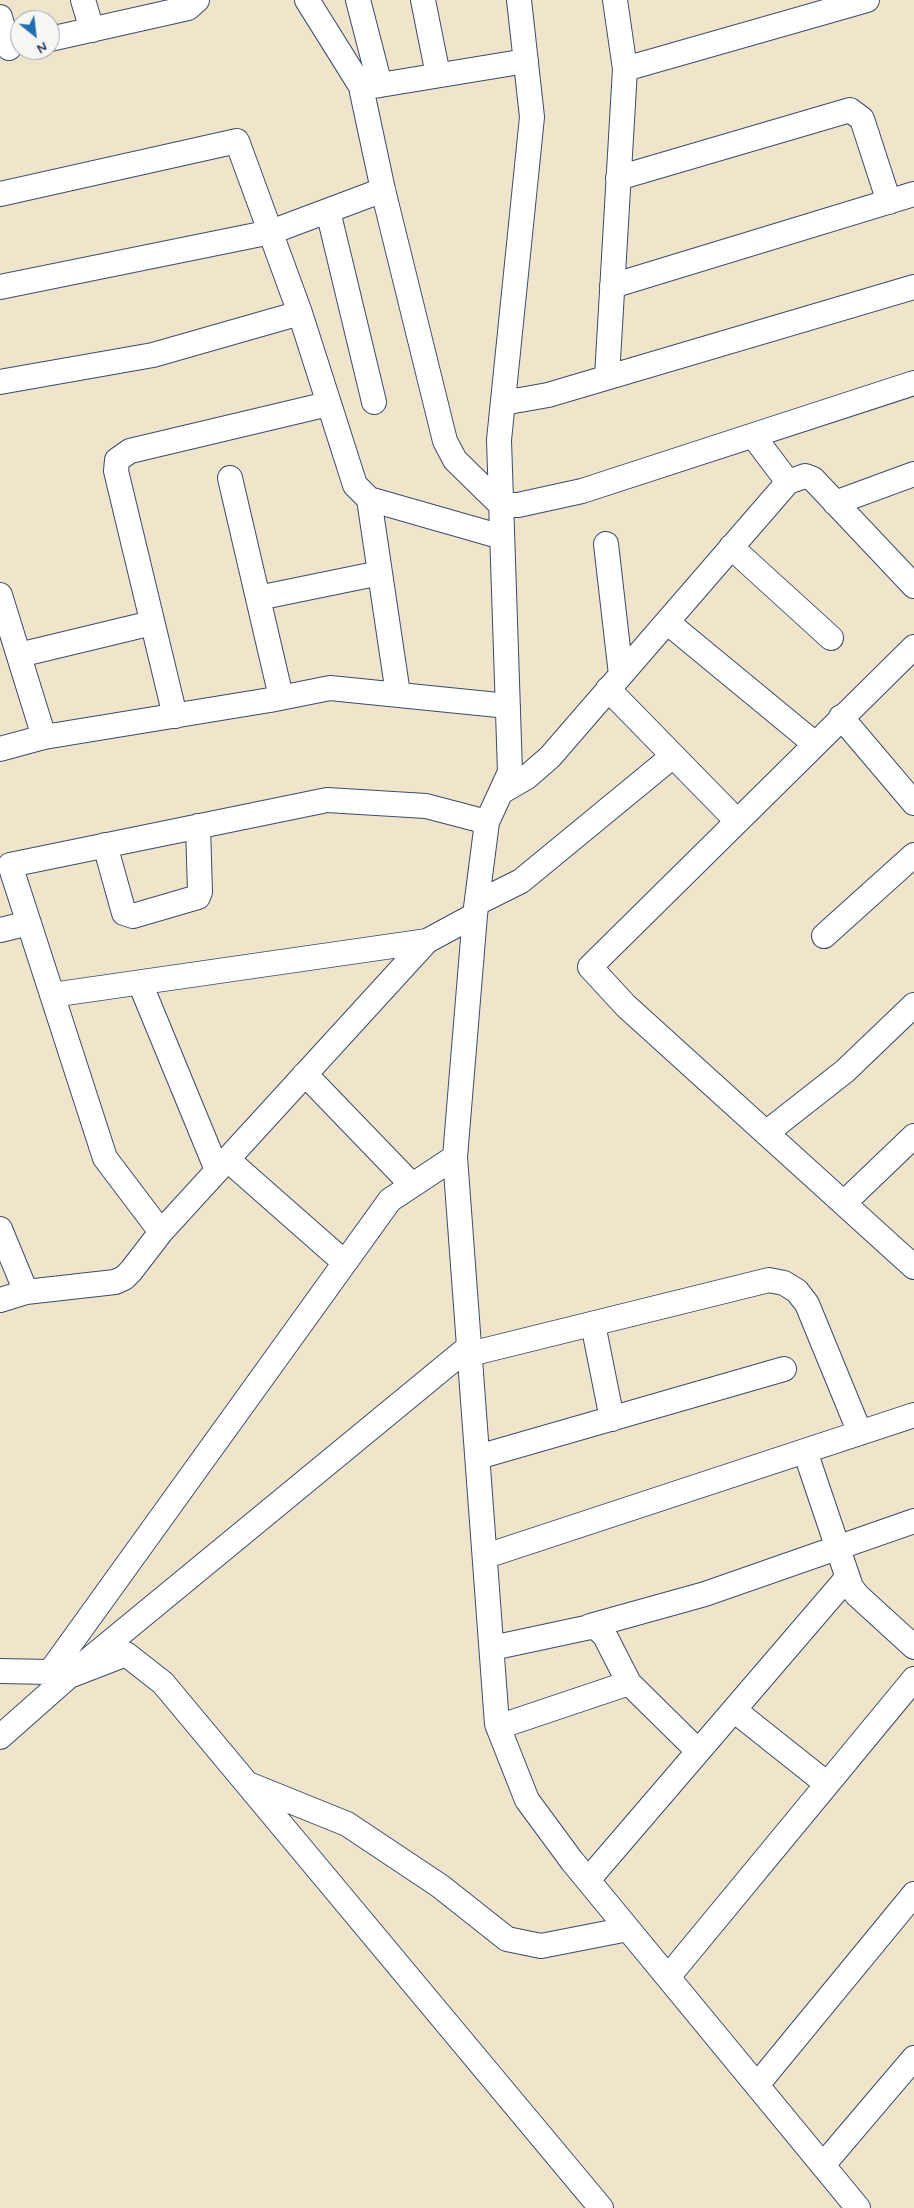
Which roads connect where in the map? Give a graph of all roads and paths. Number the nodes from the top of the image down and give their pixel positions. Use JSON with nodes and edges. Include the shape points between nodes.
{"nodes":[{"id":1,"x":83,"y":0,"type":"edge"},
{"id":2,"x":197,"y":0,"type":"edge"},
{"id":3,"x":307,"y":0,"type":"edge"},
{"id":4,"x":358,"y":0,"type":"edge"},
{"id":5,"x":423,"y":0,"type":"edge"},
{"id":6,"x":519,"y":0,"type":"edge"},
{"id":7,"x":615,"y":0,"type":"edge"},
{"id":8,"x":867,"y":0,"type":"edge"},
{"id":9,"x":0,"y":17,"type":"edge"},
{"id":10,"x":92,"y":30,"type":"junction"},
{"id":11,"x":60,"y":37,"type":"edge"},
{"id":12,"x":10,"y":48,"type":"edge"},
{"id":13,"x":526,"y":61,"type":"junction"},
{"id":14,"x":624,"y":69,"type":"junction"},
{"id":15,"x":438,"y":75,"type":"junction"},
{"id":16,"x":371,"y":87,"type":"junction"},
{"id":17,"x":618,"y":178,"type":"junction"},
{"id":18,"x":383,"y":190,"type":"junction"},
{"id":19,"x":0,"y":194,"type":"edge"},
{"id":20,"x":914,"y":194,"type":"edge"},
{"id":21,"x":889,"y":202,"type":"junction"},
{"id":22,"x":328,"y":210,"type":"junction"},
{"id":23,"x":271,"y":232,"type":"junction"},
{"id":24,"x":612,"y":286,"type":"junction"},
{"id":25,"x":0,"y":287,"type":"edge"},
{"id":26,"x":914,"y":287,"type":"edge"},
{"id":27,"x":300,"y":313,"type":"junction"},
{"id":28,"x":607,"y":377,"type":"junction"},
{"id":29,"x":0,"y":382,"type":"edge"},
{"id":30,"x":914,"y":384,"type":"edge"},
{"id":31,"x":374,"y":402,"type":"dead end"},
{"id":32,"x":503,"y":403,"type":"junction"},
{"id":33,"x":328,"y":404,"type":"junction"},
{"id":34,"x":754,"y":437,"type":"junction"},
{"id":35,"x":914,"y":474,"type":"edge"},
{"id":36,"x":230,"y":478,"type":"dead end"},
{"id":37,"x":788,"y":482,"type":"junction"},
{"id":38,"x":369,"y":499,"type":"junction"},
{"id":39,"x":835,"y":502,"type":"junction"},
{"id":40,"x":501,"y":505,"type":"junction"},
{"id":41,"x":502,"y":537,"type":"junction"},
{"id":42,"x":606,"y":544,"type":"dead end"},
{"id":43,"x":731,"y":547,"type":"junction"},
{"id":44,"x":380,"y":573,"type":"junction"},
{"id":45,"x":914,"y":586,"type":"edge"},
{"id":46,"x":0,"y":595,"type":"edge"},
{"id":47,"x":258,"y":598,"type":"junction"},
{"id":48,"x":667,"y":622,"type":"junction"},
{"id":49,"x":152,"y":623,"type":"junction"},
{"id":50,"x":831,"y":638,"type":"dead end"},
{"id":51,"x":914,"y":647,"type":"edge"},
{"id":52,"x":19,"y":656,"type":"junction"},
{"id":53,"x":615,"y":682,"type":"junction"},
{"id":54,"x":398,"y":694,"type":"junction"},
{"id":55,"x":281,"y":698,"type":"junction"},
{"id":56,"x":508,"y":706,"type":"junction"},
{"id":57,"x":175,"y":716,"type":"junction"},
{"id":58,"x":841,"y":717,"type":"junction"},
{"id":59,"x":44,"y":737,"type":"junction"},
{"id":60,"x":815,"y":744,"type":"junction"},
{"id":61,"x":0,"y":749,"type":"edge"},
{"id":62,"x":673,"y":756,"type":"junction"},
{"id":63,"x":501,"y":792,"type":"junction"},
{"id":64,"x":914,"y":803,"type":"edge"},
{"id":65,"x":737,"y":821,"type":"junction"},
{"id":66,"x":488,"y":822,"type":"junction"},
{"id":67,"x":198,"y":826,"type":"junction"},
{"id":68,"x":106,"y":845,"type":"junction"},
{"id":69,"x":914,"y":855,"type":"edge"},
{"id":70,"x":5,"y":856,"type":"edge"},
{"id":71,"x":476,"y":909,"type":"junction"},
{"id":72,"x":29,"y":924,"type":"junction"},
{"id":73,"x":0,"y":930,"type":"edge"},
{"id":74,"x":824,"y":936,"type":"dead end"},
{"id":75,"x":427,"y":941,"type":"junction"},
{"id":76,"x":140,"y":983,"type":"junction"},
{"id":77,"x":52,"y":995,"type":"junction"},
{"id":78,"x":914,"y":1005,"type":"edge"},
{"id":79,"x":305,"y":1074,"type":"junction"},
{"id":80,"x":766,"y":1133,"type":"junction"},
{"id":81,"x":914,"y":1136,"type":"edge"},
{"id":82,"x":455,"y":1157,"type":"junction"},
{"id":83,"x":222,"y":1165,"type":"junction"},
{"id":84,"x":412,"y":1185,"type":"junction"},
{"id":85,"x":844,"y":1203,"type":"junction"},
{"id":86,"x":0,"y":1229,"type":"edge"},
{"id":87,"x":161,"y":1232,"type":"junction"},
{"id":88,"x":344,"y":1262,"type":"junction"},
{"id":89,"x":914,"y":1266,"type":"edge"},
{"id":90,"x":26,"y":1292,"type":"junction"},
{"id":91,"x":0,"y":1300,"type":"edge"},
{"id":92,"x":593,"y":1324,"type":"junction"},
{"id":93,"x":470,"y":1350,"type":"junction"},
{"id":94,"x":784,"y":1369,"type":"dead end"},
{"id":95,"x":914,"y":1415,"type":"edge"},
{"id":96,"x":612,"y":1419,"type":"junction"},
{"id":97,"x":860,"y":1432,"type":"junction"},
{"id":98,"x":804,"y":1451,"type":"junction"},
{"id":99,"x":478,"y":1457,"type":"junction"},
{"id":100,"x":914,"y":1521,"type":"edge"},
{"id":101,"x":837,"y":1548,"type":"junction"},
{"id":102,"x":486,"y":1556,"type":"junction"},
{"id":103,"x":847,"y":1578,"type":"junction"},
{"id":104,"x":590,"y":1626,"type":"junction"},
{"id":105,"x":914,"y":1647,"type":"edge"},
{"id":106,"x":492,"y":1648,"type":"junction"},
{"id":107,"x":0,"y":1671,"type":"edge"},
{"id":108,"x":60,"y":1674,"type":"junction"},
{"id":109,"x":914,"y":1679,"type":"edge"},
{"id":110,"x":629,"y":1683,"type":"junction"},
{"id":111,"x":734,"y":1710,"type":"junction"},
{"id":112,"x":498,"y":1727,"type":"junction"},
{"id":113,"x":0,"y":1737,"type":"edge"},
{"id":114,"x":698,"y":1751,"type":"junction"},
{"id":115,"x":246,"y":1783,"type":"junction"},
{"id":116,"x":827,"y":1784,"type":"junction"},
{"id":117,"x":588,"y":1880,"type":"junction"},
{"id":118,"x":914,"y":1894,"type":"edge"},
{"id":119,"x":628,"y":1929,"type":"junction"},
{"id":120,"x":668,"y":1977,"type":"junction"},
{"id":121,"x":914,"y":2058,"type":"edge"},
{"id":122,"x":757,"y":2085,"type":"junction"},
{"id":123,"x":823,"y":2165,"type":"junction"},
{"id":124,"x":601,"y":2208,"type":"edge"},
{"id":125,"x":858,"y":2208,"type":"edge"}],
"edges":[{"from":1,"to":10,"type":"street"},
{"from":2,"to":10,"type":"street","via":[[188,8]]},
{"from":3,"to":16,"type":"street"},
{"from":4,"to":16,"type":"street"},
{"from":5,"to":15,"type":"street"},
{"from":6,"to":13,"type":"street"},
{"from":7,"to":14,"type":"street"},
{"from":8,"to":14,"type":"street"},
{"from":9,"to":12,"type":"street"},
{"from":10,"to":11,"type":"street"},
{"from":13,"to":15,"type":"street"},
{"from":13,"to":32,"type":"street","via":[[532,116]]},
{"from":14,"to":17,"type":"street"},
{"from":15,"to":16,"type":"street"},
{"from":16,"to":18,"type":"street"},
{"from":17,"to":21,"type":"street","via":[[850,110],[862,119]]},
{"from":17,"to":24,"type":"street"},
{"from":18,"to":22,"type":"street"},
{"from":18,"to":40,"type":"street","via":[[449,450],[462,468]]},
{"from":19,"to":23,"type":"street","via":[[237,141]]},
{"from":20,"to":21,"type":"street"},
{"from":21,"to":24,"type":"street"},
{"from":22,"to":23,"type":"street"},
{"from":22,"to":31,"type":"street"},
{"from":23,"to":25,"type":"street"},
{"from":23,"to":27,"type":"street"},
{"from":24,"to":28,"type":"street"},
{"from":26,"to":28,"type":"street"},
{"from":27,"to":29,"type":"street","via":[[153,356]]},
{"from":27,"to":33,"type":"street"},
{"from":28,"to":32,"type":"street","via":[[548,395]]},
{"from":30,"to":34,"type":"street"},
{"from":32,"to":40,"type":"street","via":[[499,440]]},
{"from":33,"to":38,"type":"street","via":[[355,485]]},
{"from":33,"to":49,"type":"street","via":[[130,451],[117,460],[116,471]]},
{"from":34,"to":37,"type":"street"},
{"from":34,"to":40,"type":"street","via":[[582,491],[518,505]]},
{"from":35,"to":39,"type":"street"},
{"from":36,"to":47,"type":"street"},
{"from":37,"to":39,"type":"street","via":[[805,476],[813,479]]},
{"from":37,"to":43,"type":"street"},
{"from":38,"to":41,"type":"street"},
{"from":38,"to":44,"type":"street"},
{"from":39,"to":45,"type":"street"},
{"from":40,"to":41,"type":"street"},
{"from":41,"to":56,"type":"street"},
{"from":42,"to":53,"type":"street"},
{"from":43,"to":48,"type":"street"},
{"from":43,"to":50,"type":"street"},
{"from":44,"to":47,"type":"street"},
{"from":44,"to":54,"type":"street"},
{"from":46,"to":52,"type":"street"},
{"from":47,"to":55,"type":"street"},
{"from":48,"to":53,"type":"street"},
{"from":48,"to":60,"type":"street"},
{"from":49,"to":52,"type":"street"},
{"from":49,"to":57,"type":"street"},
{"from":51,"to":58,"type":"street"},
{"from":52,"to":59,"type":"street"},
{"from":53,"to":62,"type":"street"},
{"from":53,"to":63,"type":"street","via":[[550,757],[527,777]]},
{"from":54,"to":55,"type":"street","via":[[330,688]]},
{"from":54,"to":56,"type":"street"},
{"from":55,"to":57,"type":"street"},
{"from":56,"to":63,"type":"street","via":[[510,772]]},
{"from":57,"to":59,"type":"street"},
{"from":58,"to":60,"type":"street"},
{"from":58,"to":64,"type":"street"},
{"from":59,"to":61,"type":"street"},
{"from":60,"to":65,"type":"street"},
{"from":62,"to":65,"type":"street"},
{"from":62,"to":71,"type":"street","via":[[521,881]]},
{"from":63,"to":66,"type":"street"},
{"from":65,"to":80,"type":"street","via":[[590,967],[626,1006]]},
{"from":66,"to":67,"type":"street","via":[[426,806],[327,800]]},
{"from":66,"to":71,"type":"street"},
{"from":67,"to":68,"type":"street"},
{"from":67,"to":68,"type":"street","via":[[198,897],[133,916],[124,913]]},
{"from":68,"to":70,"type":"street"},
{"from":69,"to":74,"type":"street"},
{"from":70,"to":72,"type":"street"},
{"from":71,"to":75,"type":"street"},
{"from":71,"to":82,"type":"street"},
{"from":72,"to":73,"type":"street"},
{"from":72,"to":77,"type":"street"},
{"from":75,"to":76,"type":"street"},
{"from":75,"to":79,"type":"street"},
{"from":76,"to":77,"type":"street"},
{"from":76,"to":83,"type":"street"},
{"from":77,"to":87,"type":"street","via":[[105,1158]]},
{"from":78,"to":80,"type":"street","via":[[845,1071]]},
{"from":79,"to":83,"type":"street"},
{"from":79,"to":84,"type":"street"},
{"from":80,"to":85,"type":"street"},
{"from":81,"to":85,"type":"street"},
{"from":82,"to":84,"type":"street"},
{"from":82,"to":93,"type":"street"},
{"from":83,"to":87,"type":"street"},
{"from":83,"to":88,"type":"street"},
{"from":84,"to":88,"type":"street","via":[[390,1200]]},
{"from":85,"to":89,"type":"street"},
{"from":86,"to":90,"type":"street"},
{"from":87,"to":90,"type":"street","via":[[124,1278],[115,1282]]},
{"from":88,"to":108,"type":"street"},
{"from":90,"to":91,"type":"street"},
{"from":92,"to":93,"type":"street"},
{"from":92,"to":96,"type":"street"},
{"from":92,"to":97,"type":"street","via":[[769,1280],[784,1283],[797,1291],[807,1304]]},
{"from":93,"to":99,"type":"street"},
{"from":93,"to":108,"type":"street"},
{"from":94,"to":96,"type":"street"},
{"from":95,"to":97,"type":"street"},
{"from":96,"to":99,"type":"street"},
{"from":97,"to":98,"type":"street"},
{"from":98,"to":101,"type":"street"},
{"from":98,"to":102,"type":"street"},
{"from":99,"to":102,"type":"street"},
{"from":100,"to":101,"type":"street"},
{"from":101,"to":103,"type":"street"},
{"from":101,"to":104,"type":"street","via":[[705,1594]]},
{"from":102,"to":106,"type":"street"},
{"from":103,"to":105,"type":"street","via":[[857,1595]]},
{"from":103,"to":111,"type":"street"},
{"from":104,"to":106,"type":"street"},
{"from":104,"to":110,"type":"street","via":[[605,1636]]},
{"from":106,"to":112,"type":"street"},
{"from":107,"to":108,"type":"street"},
{"from":108,"to":113,"type":"street"},
{"from":108,"to":115,"type":"street","via":[[126,1654],[163,1683]]},
{"from":109,"to":116,"type":"street"},
{"from":110,"to":112,"type":"street"},
{"from":110,"to":114,"type":"street"},
{"from":111,"to":114,"type":"street"},
{"from":111,"to":116,"type":"street"},
{"from":112,"to":117,"type":"street","via":[[527,1800]]},
{"from":114,"to":117,"type":"street"},
{"from":115,"to":119,"type":"street","via":[[347,1824],[440,1886],[507,1939],[541,1946]]},
{"from":115,"to":124,"type":"street"},
{"from":116,"to":120,"type":"street"},
{"from":117,"to":119,"type":"street"},
{"from":118,"to":122,"type":"street"},
{"from":119,"to":120,"type":"street"},
{"from":120,"to":122,"type":"street"},
{"from":121,"to":123,"type":"street"},
{"from":122,"to":123,"type":"street"},
{"from":123,"to":125,"type":"street"}]}
